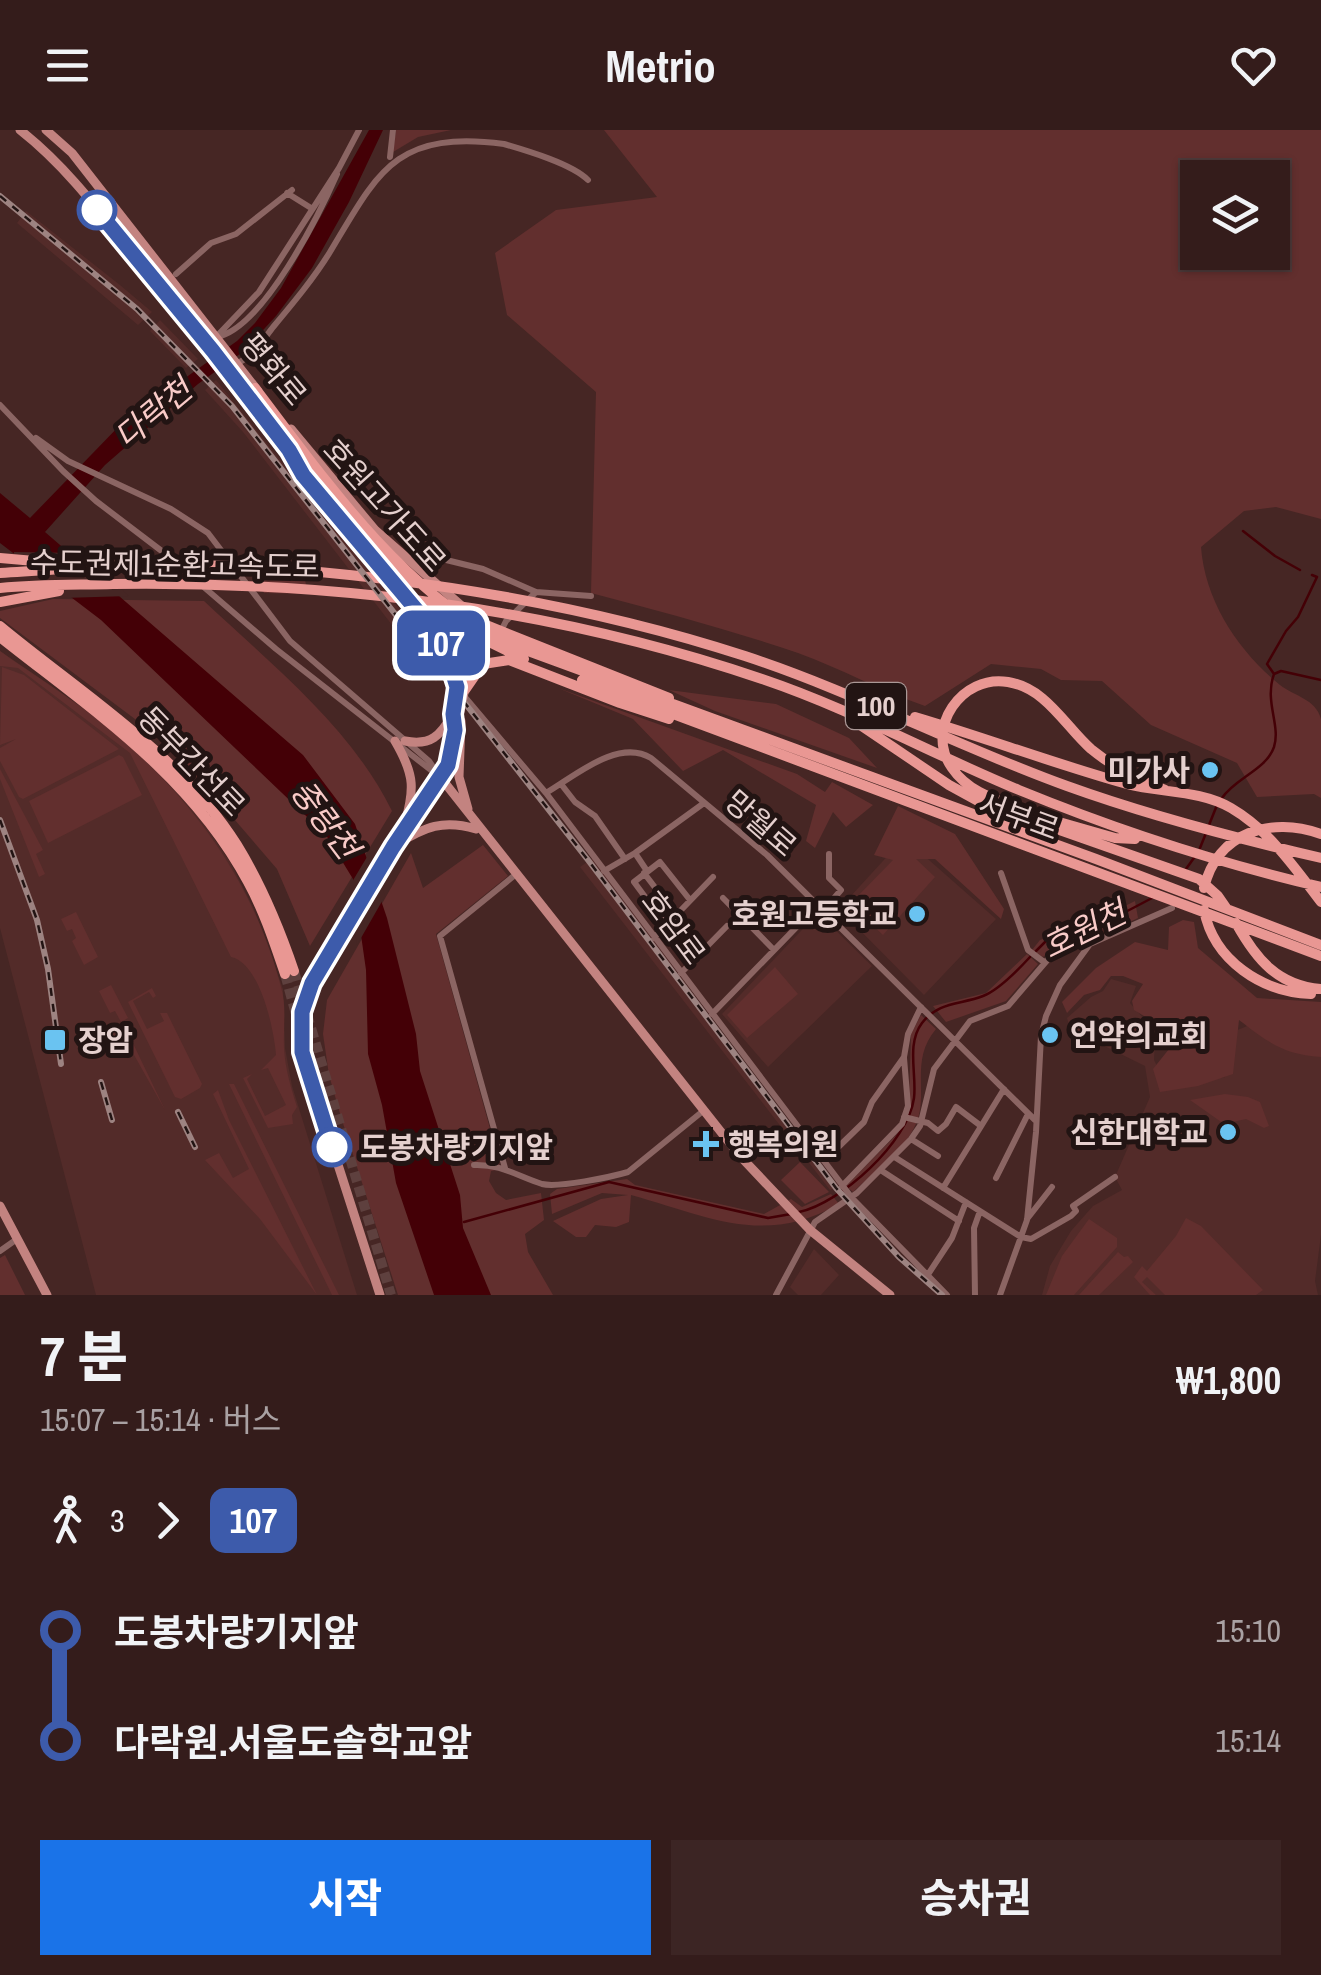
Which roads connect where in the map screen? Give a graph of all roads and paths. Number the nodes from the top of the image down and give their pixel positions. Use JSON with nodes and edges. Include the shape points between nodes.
{"nodes":[{"id":1,"x":46,"y":130,"type":"edge"},
{"id":2,"x":359,"y":130,"type":"edge"},
{"id":3,"x":393,"y":130,"type":"edge"},
{"id":4,"x":22,"y":131,"type":"edge"},
{"id":5,"x":390,"y":159,"type":"junction"},
{"id":6,"x":339,"y":168,"type":"junction"},
{"id":7,"x":588,"y":180,"type":"dead end"},
{"id":8,"x":311,"y":208,"type":"junction"},
{"id":9,"x":176,"y":274,"type":"dead end"},
{"id":10,"x":217,"y":344,"type":"junction"},
{"id":11,"x":232,"y":367,"type":"junction"},
{"id":12,"x":255,"y":388,"type":"junction"},
{"id":13,"x":0,"y":405,"type":"edge"},
{"id":14,"x":23,"y":428,"type":"junction"},
{"id":15,"x":289,"y":450,"type":"junction"},
{"id":16,"x":0,"y":558,"type":"edge"},
{"id":17,"x":438,"y":558,"type":"dead end"},
{"id":18,"x":391,"y":561,"type":"junction"},
{"id":19,"x":104,"y":567,"type":"junction"},
{"id":20,"x":0,"y":573,"type":"edge"},
{"id":21,"x":432,"y":580,"type":"junction"},
{"id":22,"x":134,"y":584,"type":"junction"},
{"id":23,"x":0,"y":588,"type":"edge"},
{"id":24,"x":536,"y":592,"type":"junction"},
{"id":25,"x":591,"y":596,"type":"dead end"},
{"id":26,"x":0,"y":602,"type":"edge"},
{"id":27,"x":412,"y":605,"type":"junction"},
{"id":28,"x":481,"y":623,"type":"junction"},
{"id":29,"x":0,"y":626,"type":"edge"},
{"id":30,"x":501,"y":632,"type":"junction"},
{"id":31,"x":0,"y":638,"type":"edge"},
{"id":32,"x":520,"y":640,"type":"junction"},
{"id":33,"x":509,"y":660,"type":"junction"},
{"id":34,"x":543,"y":663,"type":"junction"},
{"id":35,"x":462,"y":685,"type":"junction"},
{"id":36,"x":826,"y":703,"type":"junction"},
{"id":37,"x":871,"y":704,"type":"junction"},
{"id":38,"x":457,"y":713,"type":"junction"},
{"id":39,"x":720,"y":722,"type":"junction"},
{"id":40,"x":700,"y":726,"type":"junction"},
{"id":41,"x":400,"y":741,"type":"junction"},
{"id":42,"x":441,"y":778,"type":"junction"},
{"id":43,"x":560,"y":784,"type":"junction"},
{"id":44,"x":1147,"y":785,"type":"junction"},
{"id":45,"x":546,"y":792,"type":"junction"},
{"id":46,"x":704,"y":803,"type":"junction"},
{"id":47,"x":478,"y":830,"type":"junction"},
{"id":48,"x":402,"y":834,"type":"junction"},
{"id":49,"x":1321,"y":834,"type":"edge"},
{"id":50,"x":1151,"y":839,"type":"junction"},
{"id":51,"x":393,"y":847,"type":"junction"},
{"id":52,"x":635,"y":854,"type":"junction"},
{"id":53,"x":830,"y":854,"type":"dead end"},
{"id":54,"x":625,"y":858,"type":"junction"},
{"id":55,"x":1321,"y":858,"type":"edge"},
{"id":56,"x":1094,"y":864,"type":"junction"},
{"id":57,"x":604,"y":871,"type":"junction"},
{"id":58,"x":646,"y":872,"type":"junction"},
{"id":59,"x":1001,"y":873,"type":"dead end"},
{"id":60,"x":516,"y":875,"type":"junction"},
{"id":61,"x":712,"y":877,"type":"dead end"},
{"id":62,"x":1321,"y":887,"type":"edge"},
{"id":63,"x":723,"y":898,"type":"dead end"},
{"id":64,"x":690,"y":900,"type":"junction"},
{"id":65,"x":1321,"y":902,"type":"edge"},
{"id":66,"x":821,"y":908,"type":"junction"},
{"id":67,"x":1172,"y":908,"type":"dead end"},
{"id":68,"x":1218,"y":911,"type":"junction"},
{"id":69,"x":676,"y":915,"type":"junction"},
{"id":70,"x":666,"y":926,"type":"junction"},
{"id":71,"x":727,"y":926,"type":"dead end"},
{"id":72,"x":654,"y":938,"type":"junction"},
{"id":73,"x":1090,"y":944,"type":"junction"},
{"id":74,"x":1321,"y":945,"type":"edge"},
{"id":75,"x":774,"y":950,"type":"junction"},
{"id":76,"x":1321,"y":956,"type":"edge"},
{"id":77,"x":1044,"y":962,"type":"junction"},
{"id":78,"x":681,"y":974,"type":"junction"},
{"id":79,"x":1321,"y":992,"type":"edge"},
{"id":80,"x":921,"y":1007,"type":"junction"},
{"id":81,"x":712,"y":1014,"type":"junction"},
{"id":82,"x":956,"y":1041,"type":"junction"},
{"id":83,"x":904,"y":1058,"type":"junction"},
{"id":84,"x":1004,"y":1089,"type":"junction"},
{"id":85,"x":703,"y":1111,"type":"junction"},
{"id":86,"x":1028,"y":1114,"type":"junction"},
{"id":87,"x":904,"y":1117,"type":"junction"},
{"id":88,"x":1035,"y":1120,"type":"junction"},
{"id":89,"x":922,"y":1122,"type":"junction"},
{"id":90,"x":981,"y":1126,"type":"junction"},
{"id":91,"x":912,"y":1138,"type":"junction"},
{"id":92,"x":938,"y":1156,"type":"dead end"},
{"id":93,"x":896,"y":1158,"type":"junction"},
{"id":94,"x":824,"y":1161,"type":"junction"},
{"id":95,"x":474,"y":1165,"type":"dead end"},
{"id":96,"x":505,"y":1168,"type":"junction"},
{"id":97,"x":882,"y":1171,"type":"junction"},
{"id":98,"x":1115,"y":1177,"type":"dead end"},
{"id":99,"x":996,"y":1178,"type":"dead end"},
{"id":100,"x":843,"y":1187,"type":"junction"},
{"id":101,"x":1052,"y":1187,"type":"dead end"},
{"id":102,"x":944,"y":1188,"type":"junction"},
{"id":103,"x":852,"y":1198,"type":"junction"},
{"id":104,"x":966,"y":1202,"type":"junction"},
{"id":105,"x":0,"y":1206,"type":"edge"},
{"id":106,"x":980,"y":1211,"type":"junction"},
{"id":107,"x":958,"y":1220,"type":"junction"},
{"id":108,"x":1026,"y":1220,"type":"junction"},
{"id":109,"x":807,"y":1227,"type":"junction"},
{"id":110,"x":1020,"y":1237,"type":"junction"},
{"id":111,"x":18,"y":1240,"type":"junction"},
{"id":112,"x":0,"y":1251,"type":"edge"},
{"id":113,"x":927,"y":1276,"type":"junction"},
{"id":114,"x":781,"y":1293,"type":"edge"},
{"id":115,"x":47,"y":1295,"type":"edge"},
{"id":116,"x":380,"y":1295,"type":"edge"},
{"id":117,"x":890,"y":1295,"type":"edge"},
{"id":118,"x":947,"y":1295,"type":"edge"},
{"id":119,"x":975,"y":1295,"type":"edge"},
{"id":120,"x":1000,"y":1295,"type":"edge"}],
"edges":[{"from":1,"to":10,"type":"main road","name":"평화로","via":[[72,154]]},
{"from":2,"to":6,"type":"street"},
{"from":3,"to":5,"type":"street"},
{"from":4,"to":10,"type":"main road","name":"평화로","via":[[70,175]]},
{"from":5,"to":7,"type":"street","via":[[417,142],[468,136],[570,166]]},
{"from":5,"to":11,"type":"street","via":[[319,269],[256,348]]},
{"from":6,"to":8,"type":"street"},
{"from":6,"to":10,"type":"street","via":[[267,295]]},
{"from":8,"to":9,"type":"street","via":[[289,191]]},
{"from":8,"to":10,"type":"street"},
{"from":10,"to":11,"type":"main road","name":"평화로"},
{"from":11,"to":12,"type":"main road","name":"평화로"},
{"from":11,"to":15,"type":"main road","name":"평화로"},
{"from":12,"to":18,"type":"highway","name":"호원고가도로"},
{"from":12,"to":21,"type":"main road","name":"평화로","via":[[375,530]]},
{"from":13,"to":14,"type":"street"},
{"from":14,"to":41,"type":"street","via":[[96,500],[262,638]]},
{"from":14,"to":41,"type":"street","via":[[68,461],[172,509],[208,534],[290,641]]},
{"from":15,"to":18,"type":"highway","name":"호원고가도로"},
{"from":15,"to":27,"type":"main road","name":"평화로"},
{"from":16,"to":19,"type":"highway"},
{"from":17,"to":24,"type":"street"},
{"from":18,"to":34,"type":"highway","name":"호원고가도로","via":[[479,629]]},
{"from":19,"to":20,"type":"highway","name":"수도권제1순환고속도로","number":"100"},
{"from":19,"to":37,"type":"highway","name":"수도권제1순환고속도로","number":"100","via":[[223,564],[446,586],[680,639]]},
{"from":21,"to":27,"type":"main road","via":[[447,604],[443,614],[435,617]]},
{"from":21,"to":28,"type":"main road","name":"평화로"},
{"from":22,"to":23,"type":"highway","name":"수도권제1순환고속도로","number":"100"},
{"from":22,"to":26,"type":"highway"},
{"from":22,"to":36,"type":"highway","name":"수도권제1순환고속도로","number":"100","via":[[284,588],[474,609],[608,636]]},
{"from":24,"to":25,"type":"street"},
{"from":24,"to":30,"type":"street"},
{"from":27,"to":35,"type":"main road","name":"평화로","via":[[435,632]]},
{"from":28,"to":30,"type":"highway"},
{"from":28,"to":35,"type":"main road","via":[[482,637]]},
{"from":29,"to":31,"type":"highway","name":"동부간선로","via":[[120,721],[198,794],[250,869],[275,919],[289,972],[247,880],[194,802],[144,751]]},
{"from":30,"to":32,"type":"highway"},
{"from":32,"to":33,"type":"highway","via":[[511,644]]},
{"from":32,"to":39,"type":"highway"},
{"from":33,"to":35,"type":"highway","via":[[483,664]]},
{"from":33,"to":40,"type":"highway","via":[[620,704]]},
{"from":34,"to":39,"type":"highway","name":"호원고가도로"},
{"from":34,"to":40,"type":"highway","name":"호원고가도로"},
{"from":35,"to":38,"type":"main road"},
{"from":35,"to":45,"type":"street","name":"호암로"},
{"from":36,"to":50,"type":"highway","name":"수도권제1순환고속도로","number":"100"},
{"from":36,"to":79,"type":"highway","via":[[980,802],[1199,880],[1276,975]]},
{"from":37,"to":44,"type":"highway","via":[[1068,768]]},
{"from":37,"to":55,"type":"highway","name":"수도권제1순환고속도로","number":"100","via":[[1067,786]]},
{"from":38,"to":41,"type":"main road","via":[[434,740]]},
{"from":38,"to":42,"type":"main road"},
{"from":38,"to":47,"type":"main road","via":[[460,777]]},
{"from":39,"to":56,"type":"highway","name":"서부로"},
{"from":40,"to":56,"type":"highway","name":"서부로"},
{"from":41,"to":42,"type":"street"},
{"from":41,"to":48,"type":"main road","via":[[413,781]]},
{"from":42,"to":47,"type":"main road"},
{"from":42,"to":48,"type":"main road"},
{"from":43,"to":45,"type":"street","name":"망월로"},
{"from":43,"to":46,"type":"street","name":"망월로","via":[[617,752],[636,751]]},
{"from":43,"to":54,"type":"street","via":[[595,816]]},
{"from":44,"to":50,"type":"highway","via":[[1088,746],[1043,698],[1015,683],[978,683],[961,695],[943,724],[950,766],[982,794],[1115,838]]},
{"from":44,"to":65,"type":"highway","via":[[1228,806],[1253,822]]},
{"from":45,"to":57,"type":"street","name":"호암로"},
{"from":46,"to":52,"type":"street"},
{"from":46,"to":66,"type":"street","name":"망월로"},
{"from":47,"to":51,"type":"main road","via":[[430,825]]},
{"from":47,"to":60,"type":"main road"},
{"from":48,"to":51,"type":"main road"},
{"from":49,"to":79,"type":"highway","via":[[1292,826],[1238,837],[1204,885],[1211,934],[1246,974],[1293,993]]},
{"from":50,"to":62,"type":"highway","name":"수도권제1순환고속도로","number":"100"},
{"from":51,"to":116,"type":"main road","via":[[312,983],[300,1022],[302,1052]]},
{"from":52,"to":54,"type":"street"},
{"from":52,"to":58,"type":"street"},
{"from":53,"to":66,"type":"street","via":[[829,878],[841,890]]},
{"from":54,"to":57,"type":"street"},
{"from":56,"to":68,"type":"highway","name":"서부로"},
{"from":57,"to":72,"type":"street","name":"호암로"},
{"from":58,"to":64,"type":"street","via":[[660,862]]},
{"from":58,"to":69,"type":"street"},
{"from":58,"to":70,"type":"street","via":[[634,882]]},
{"from":59,"to":77,"type":"street","via":[[1028,950]]},
{"from":60,"to":85,"type":"main road"},
{"from":60,"to":96,"type":"street","via":[[440,936]]},
{"from":61,"to":64,"type":"street"},
{"from":63,"to":75,"type":"street"},
{"from":64,"to":69,"type":"street"},
{"from":66,"to":75,"type":"street"},
{"from":66,"to":80,"type":"street","name":"망월로"},
{"from":67,"to":73,"type":"street"},
{"from":68,"to":74,"type":"highway","name":"서부로"},
{"from":68,"to":76,"type":"highway","name":"서부로"},
{"from":69,"to":70,"type":"street"},
{"from":70,"to":72,"type":"street"},
{"from":71,"to":78,"type":"street"},
{"from":72,"to":78,"type":"street","name":"호암로"},
{"from":73,"to":77,"type":"street","via":[[1061,948]]},
{"from":73,"to":88,"type":"street","via":[[1046,1016]]},
{"from":75,"to":81,"type":"street"},
{"from":77,"to":82,"type":"street","via":[[1011,1003],[974,1018]]},
{"from":78,"to":81,"type":"street","name":"호암로"},
{"from":80,"to":82,"type":"street","name":"망월로"},
{"from":80,"to":83,"type":"street"},
{"from":81,"to":94,"type":"street","name":"호암로"},
{"from":82,"to":84,"type":"street"},
{"from":82,"to":89,"type":"street","via":[[934,1069]]},
{"from":83,"to":87,"type":"street"},
{"from":83,"to":94,"type":"street","via":[[864,1122]]},
{"from":84,"to":86,"type":"street"},
{"from":84,"to":90,"type":"street"},
{"from":85,"to":96,"type":"street","via":[[628,1172],[545,1185]]},
{"from":85,"to":109,"type":"main road"},
{"from":86,"to":88,"type":"street"},
{"from":86,"to":99,"type":"street"},
{"from":87,"to":89,"type":"street"},
{"from":87,"to":100,"type":"street","via":[[896,1134]]},
{"from":88,"to":108,"type":"street"},
{"from":89,"to":90,"type":"street","via":[[938,1131],[956,1106]]},
{"from":89,"to":91,"type":"street"},
{"from":90,"to":102,"type":"street"},
{"from":91,"to":92,"type":"street"},
{"from":91,"to":93,"type":"street"},
{"from":93,"to":97,"type":"street"},
{"from":93,"to":102,"type":"street"},
{"from":94,"to":100,"type":"street","name":"호암로"},
{"from":95,"to":96,"type":"street"},
{"from":97,"to":103,"type":"street"},
{"from":97,"to":107,"type":"street"},
{"from":98,"to":110,"type":"street","via":[[1073,1206],[1072,1216],[1031,1239]]},
{"from":100,"to":103,"type":"street","name":"호암로"},
{"from":101,"to":108,"type":"street"},
{"from":102,"to":104,"type":"street"},
{"from":103,"to":109,"type":"street"},
{"from":103,"to":113,"type":"street"},
{"from":104,"to":106,"type":"street"},
{"from":104,"to":107,"type":"street"},
{"from":105,"to":111,"type":"main road"},
{"from":106,"to":110,"type":"street"},
{"from":106,"to":119,"type":"street"},
{"from":107,"to":113,"type":"street"},
{"from":108,"to":110,"type":"street"},
{"from":109,"to":114,"type":"street"},
{"from":109,"to":117,"type":"main road"},
{"from":110,"to":120,"type":"street"},
{"from":111,"to":112,"type":"street"},
{"from":111,"to":115,"type":"main road"},
{"from":113,"to":118,"type":"street"}]}
